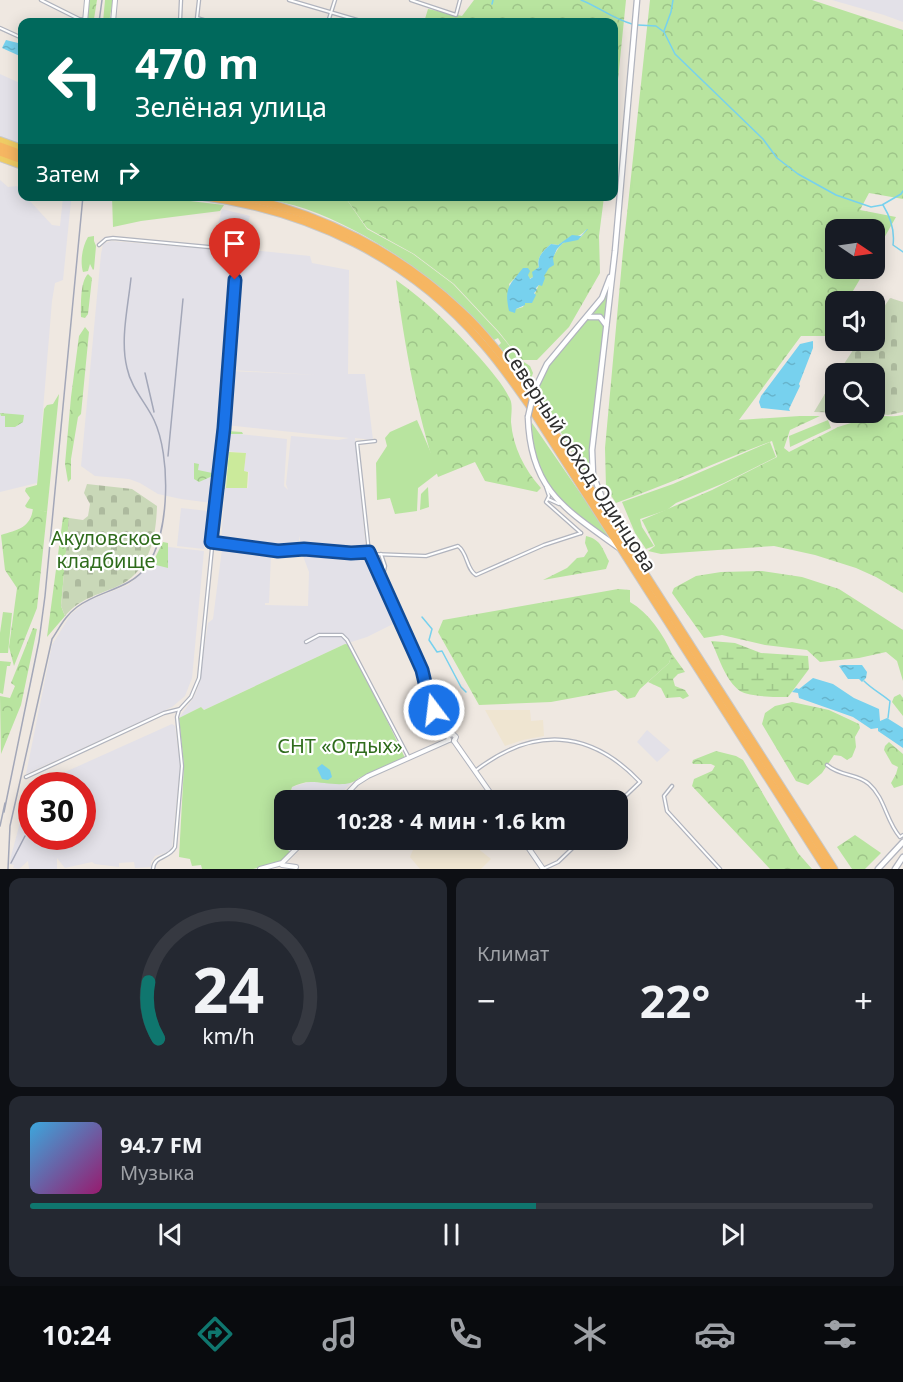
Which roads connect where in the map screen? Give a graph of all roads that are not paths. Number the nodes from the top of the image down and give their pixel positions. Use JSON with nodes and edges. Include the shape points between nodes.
{"nodes":[{"id":1,"x":41,"y":0,"type":"edge"},
{"id":2,"x":87,"y":0,"type":"edge"},
{"id":3,"x":115,"y":0,"type":"edge"},
{"id":4,"x":181,"y":0,"type":"edge"},
{"id":5,"x":199,"y":0,"type":"edge"},
{"id":6,"x":289,"y":0,"type":"edge"},
{"id":7,"x":335,"y":0,"type":"edge"},
{"id":8,"x":411,"y":0,"type":"edge"},
{"id":9,"x":431,"y":0,"type":"edge"},
{"id":10,"x":460,"y":0,"type":"edge"},
{"id":11,"x":638,"y":0,"type":"edge"},
{"id":12,"x":429,"y":6,"type":"junction"},
{"id":13,"x":331,"y":12,"type":"junction"},
{"id":14,"x":74,"y":18,"type":"edge"},
{"id":15,"x":85,"y":18,"type":"edge"},
{"id":16,"x":113,"y":18,"type":"edge"},
{"id":17,"x":180,"y":18,"type":"edge"},
{"id":18,"x":197,"y":18,"type":"edge"},
{"id":19,"x":329,"y":18,"type":"edge"},
{"id":20,"x":351,"y":18,"type":"edge"},
{"id":21,"x":0,"y":28,"type":"edge"},
{"id":22,"x":18,"y":36,"type":"edge"},
{"id":23,"x":0,"y":140,"type":"edge"},
{"id":24,"x":0,"y":146,"type":"edge"},
{"id":25,"x":18,"y":147,"type":"edge"},
{"id":26,"x":0,"y":152,"type":"edge"},
{"id":27,"x":18,"y":153,"type":"edge"},
{"id":28,"x":0,"y":158,"type":"edge"},
{"id":29,"x":18,"y":159,"type":"edge"},
{"id":30,"x":18,"y":165,"type":"edge"},
{"id":31,"x":225,"y":201,"type":"edge"},
{"id":32,"x":259,"y":201,"type":"edge"},
{"id":33,"x":99,"y":245,"type":"dead end"},
{"id":34,"x":615,"y":251,"type":"junction"},
{"id":35,"x":585,"y":320,"type":"junction"},
{"id":36,"x":606,"y":331,"type":"junction"},
{"id":37,"x":375,"y":441,"type":"dead end"},
{"id":38,"x":542,"y":477,"type":"junction"},
{"id":39,"x":547,"y":500,"type":"junction"},
{"id":40,"x":562,"y":506,"type":"junction"},
{"id":41,"x":621,"y":537,"type":"junction"},
{"id":42,"x":211,"y":542,"type":"junction"},
{"id":43,"x":622,"y":551,"type":"junction"},
{"id":44,"x":369,"y":552,"type":"junction"},
{"id":45,"x":381,"y":554,"type":"junction"},
{"id":46,"x":382,"y":583,"type":"junction"},
{"id":47,"x":306,"y":642,"type":"dead end"},
{"id":48,"x":180,"y":709,"type":"junction"},
{"id":49,"x":450,"y":734,"type":"joint"},
{"id":50,"x":451,"y":741,"type":"junction"},
{"id":51,"x":409,"y":758,"type":"junction"},
{"id":52,"x":827,"y":765,"type":"dead end"},
{"id":53,"x":475,"y":771,"type":"junction"},
{"id":54,"x":37,"y":772,"type":"edge"},
{"id":55,"x":672,"y":786,"type":"dead end"},
{"id":56,"x":352,"y":790,"type":"edge"},
{"id":57,"x":488,"y":790,"type":"edge"},
{"id":58,"x":628,"y":794,"type":"edge"},
{"id":59,"x":903,"y":835,"type":"edge"},
{"id":60,"x":903,"y":842,"type":"edge"},
{"id":61,"x":295,"y":850,"type":"edge"},
{"id":62,"x":530,"y":850,"type":"edge"},
{"id":63,"x":571,"y":850,"type":"edge"},
{"id":64,"x":289,"y":857,"type":"junction"},
{"id":65,"x":903,"y":857,"type":"edge"},
{"id":66,"x":278,"y":865,"type":"junction"},
{"id":67,"x":297,"y":868,"type":"edge"},
{"id":68,"x":153,"y":869,"type":"edge"},
{"id":69,"x":260,"y":869,"type":"edge"},
{"id":70,"x":543,"y":869,"type":"edge"},
{"id":71,"x":720,"y":869,"type":"edge"},
{"id":72,"x":826,"y":869,"type":"edge"},
{"id":73,"x":834,"y":869,"type":"edge"},
{"id":74,"x":878,"y":869,"type":"edge"},
{"id":75,"x":895,"y":869,"type":"edge"}],
"edges":[{"from":1,"to":14,"type":"street"},
{"from":2,"to":15,"type":"street"},
{"from":3,"to":16,"type":"street"},
{"from":4,"to":17,"type":"street"},
{"from":5,"to":18,"type":"street"},
{"from":6,"to":13,"type":"street"},
{"from":7,"to":13,"type":"street"},
{"from":8,"to":12,"type":"street"},
{"from":9,"to":12,"type":"street"},
{"from":10,"to":12,"type":"street","via":[[456,15]]},
{"from":11,"to":34,"type":"main road"},
{"from":13,"to":19,"type":"street"},
{"from":13,"to":20,"type":"street"},
{"from":21,"to":22,"type":"street"},
{"from":23,"to":25,"type":"main road"},
{"from":24,"to":27,"type":"highway"},
{"from":26,"to":29,"type":"highway"},
{"from":28,"to":30,"type":"main road"},
{"from":31,"to":43,"type":"highway","name":"Северный обход Одинцова","via":[[269,210],[331,231],[397,266],[434,294],[504,370]]},
{"from":32,"to":41,"type":"highway","name":"Северный обход Одинцова","via":[[347,232],[400,261],[460,310],[520,381]]},
{"from":33,"to":42,"type":"street","via":[[106,239],[117,238],[230,249],[236,253],[224,428]]},
{"from":34,"to":35,"type":"main road","via":[[606,290]]},
{"from":34,"to":36,"type":"main road"},
{"from":35,"to":36,"type":"main road","via":[[600,316]]},
{"from":35,"to":38,"type":"main road","bridge":true,"via":[[547,364],[534,391],[528,417],[531,450]]},
{"from":36,"to":41,"type":"main road","via":[[592,464],[596,487]]},
{"from":37,"to":44,"type":"street","via":[[357,443]]},
{"from":38,"to":39,"type":"street"},
{"from":38,"to":40,"type":"main road"},
{"from":39,"to":40,"type":"street"},
{"from":39,"to":45,"type":"street","via":[[581,533],[476,574],[472,574],[458,546],[426,556]]},
{"from":40,"to":43,"type":"main road"},
{"from":41,"to":73,"type":"highway","name":"Северный обход Одинцова"},
{"from":42,"to":44,"type":"street","via":[[278,551]]},
{"from":42,"to":48,"type":"street","via":[[198,678],[191,697]]},
{"from":43,"to":72,"type":"highway","name":"Северный обход Одинцова"},
{"from":44,"to":45,"type":"street"},
{"from":44,"to":46,"type":"street"},
{"from":45,"to":46,"type":"street"},
{"from":46,"to":49,"type":"street","via":[[422,670],[429,700]]},
{"from":47,"to":51,"type":"street","via":[[319,635],[341,634],[351,645]]},
{"from":48,"to":54,"type":"street"},
{"from":48,"to":68,"type":"street","via":[[177,717],[182,766],[176,847],[170,855],[157,859]]},
{"from":49,"to":50,"type":"street"},
{"from":50,"to":51,"type":"street"},
{"from":50,"to":53,"type":"street"},
{"from":51,"to":56,"type":"street","via":[[363,779]]},
{"from":52,"to":59,"type":"street","via":[[842,775],[867,782],[881,799],[894,830],[900,837]]},
{"from":53,"to":57,"type":"street"},
{"from":53,"to":58,"type":"street","via":[[498,754],[523,744],[544,740],[573,742],[590,746],[624,766],[640,782]]},
{"from":55,"to":71,"type":"street","via":[[664,796],[667,811]]},
{"from":60,"to":74,"type":"main road"},
{"from":61,"to":64,"type":"street"},
{"from":62,"to":70,"type":"street"},
{"from":63,"to":70,"type":"street"},
{"from":64,"to":66,"type":"street"},
{"from":64,"to":67,"type":"street"},
{"from":65,"to":75,"type":"main road"},
{"from":66,"to":67,"type":"street"},
{"from":66,"to":69,"type":"street"}]}
